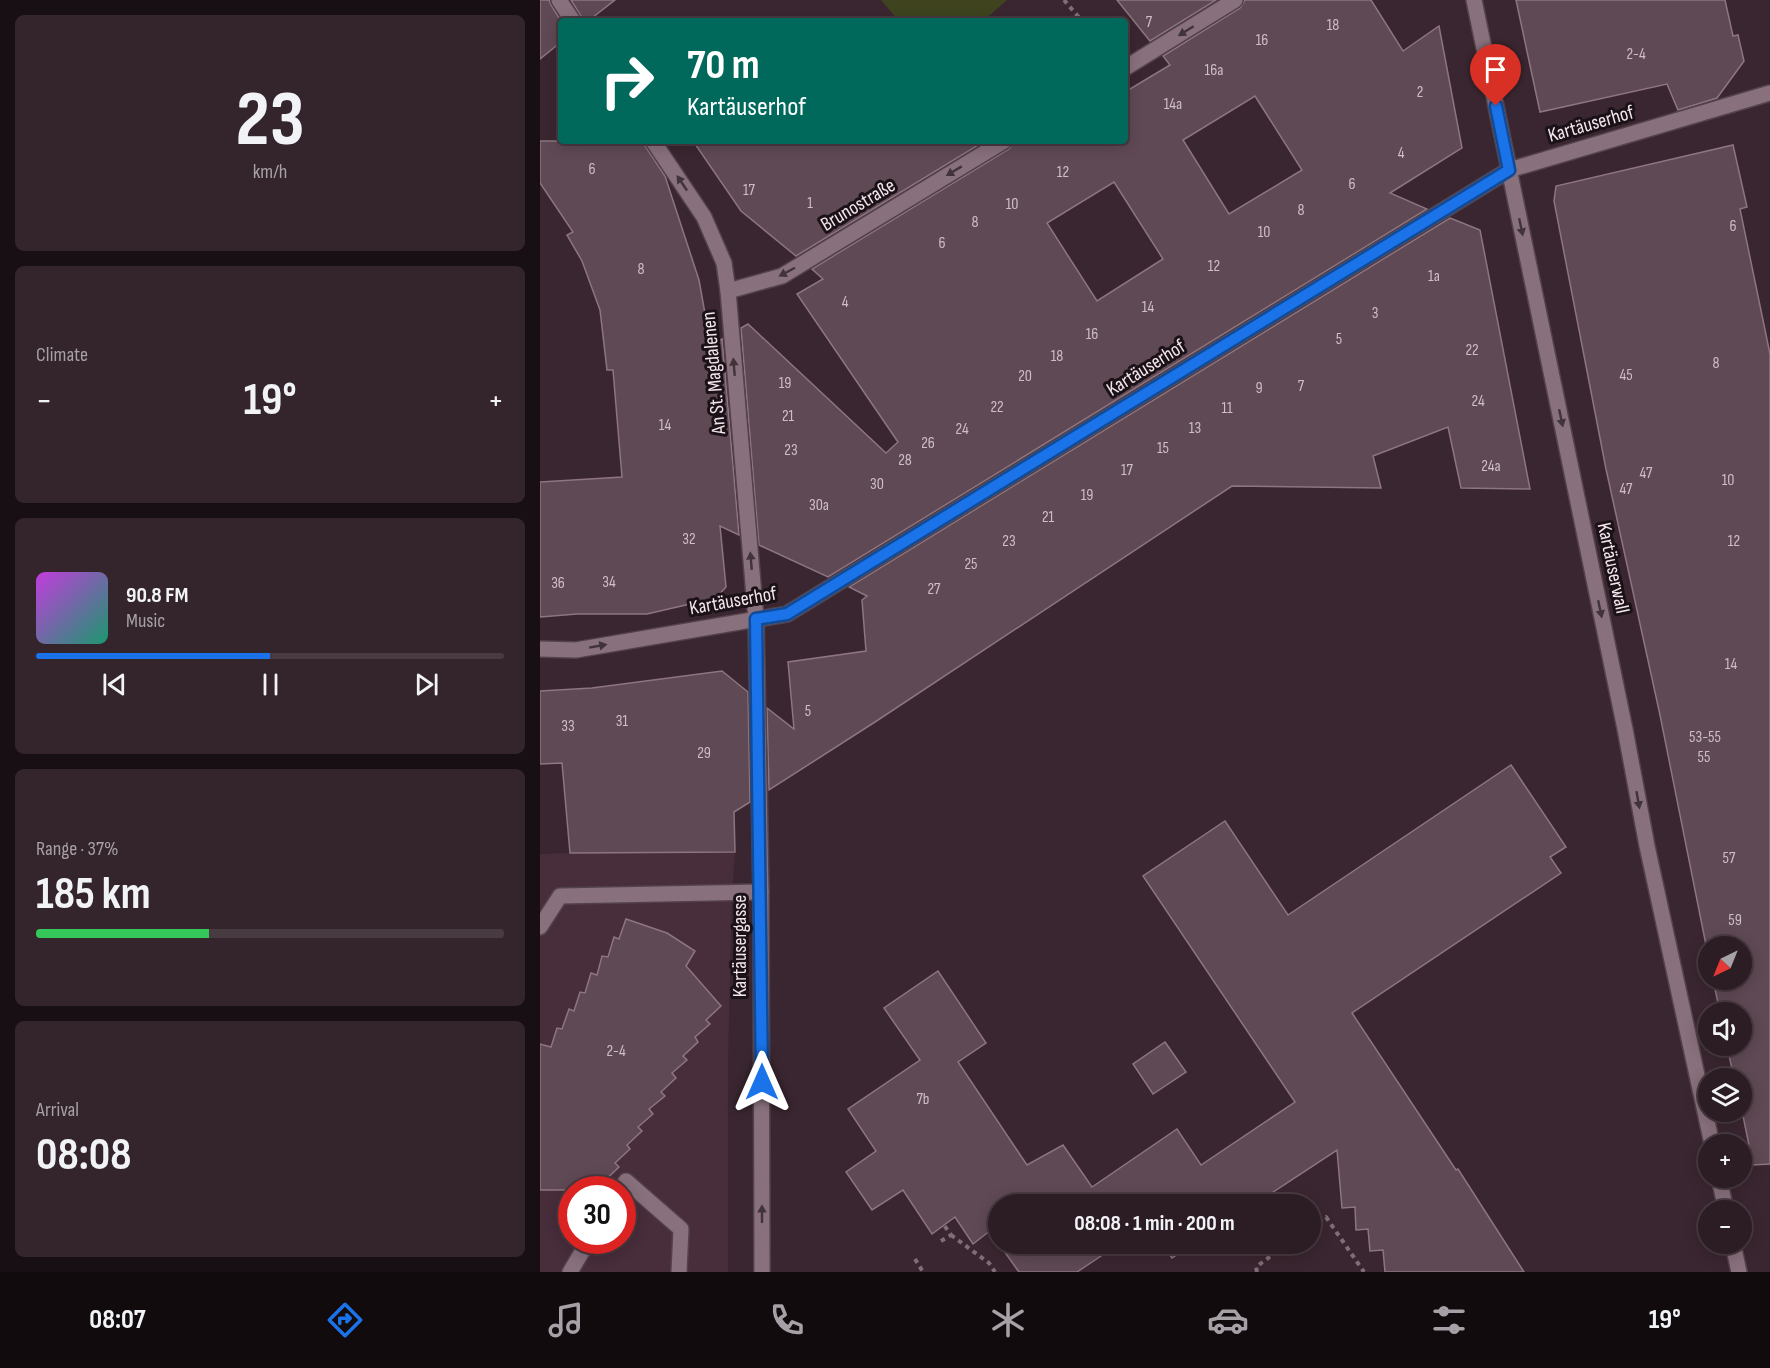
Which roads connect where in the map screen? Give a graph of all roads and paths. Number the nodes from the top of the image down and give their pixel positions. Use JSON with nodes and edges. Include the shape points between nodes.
{"nodes":[{"id":1,"x":559,"y":0,"type":"edge"},
{"id":2,"x":1064,"y":0,"type":"edge"},
{"id":3,"x":1236,"y":0,"type":"edge"},
{"id":4,"x":1474,"y":0,"type":"edge"},
{"id":5,"x":571,"y":18,"type":"edge"},
{"id":6,"x":1079,"y":18,"type":"edge"},
{"id":7,"x":1128,"y":66,"type":"edge"},
{"id":8,"x":1770,"y":93,"type":"edge"},
{"id":9,"x":655,"y":144,"type":"edge"},
{"id":10,"x":1000,"y":144,"type":"edge"},
{"id":11,"x":1509,"y":170,"type":"junction"},
{"id":12,"x":728,"y":291,"type":"junction"},
{"id":13,"x":756,"y":619,"type":"junction"},
{"id":14,"x":540,"y":649,"type":"edge"},
{"id":15,"x":761,"y":892,"type":"junction"},
{"id":16,"x":540,"y":927,"type":"edge"},
{"id":17,"x":1710,"y":1134,"type":"edge"},
{"id":18,"x":636,"y":1190,"type":"edge"},
{"id":19,"x":1321,"y":1220,"type":"edge"},
{"id":20,"x":944,"y":1225,"type":"dead end"},
{"id":21,"x":951,"y":1234,"type":"junction"},
{"id":22,"x":941,"y":1242,"type":"dead end"},
{"id":23,"x":581,"y":1254,"type":"edge"},
{"id":24,"x":1274,"y":1254,"type":"edge"},
{"id":25,"x":1735,"y":1254,"type":"edge"},
{"id":26,"x":915,"y":1259,"type":"dead end"},
{"id":27,"x":570,"y":1272,"type":"edge"},
{"id":28,"x":679,"y":1272,"type":"edge"},
{"id":29,"x":762,"y":1272,"type":"edge"},
{"id":30,"x":923,"y":1272,"type":"edge"},
{"id":31,"x":995,"y":1272,"type":"edge"},
{"id":32,"x":1257,"y":1272,"type":"edge"},
{"id":33,"x":1364,"y":1272,"type":"edge"},
{"id":34,"x":1739,"y":1272,"type":"edge"}],
"edges":[{"from":1,"to":5,"type":"street"},
{"from":2,"to":6,"type":"path"},
{"from":3,"to":7,"type":"street","one_way":true},
{"from":4,"to":11,"type":"street","name":"Kartäuserwall"},
{"from":8,"to":11,"type":"street","name":"Kartäuserhof"},
{"from":12,"to":9,"type":"street","name":"An St. Magdalenen","one_way":true,"via":[[724,263],[704,217]]},
{"from":10,"to":12,"type":"street","name":"Brunostraße","one_way":true,"via":[[782,276]]},
{"from":11,"to":13,"type":"street","name":"Kartäuserhof","via":[[787,614]]},
{"from":11,"to":17,"type":"street","name":"Kartäuserwall","one_way":true},
{"from":13,"to":12,"type":"street","name":"An St. Magdalenen","one_way":true},
{"from":14,"to":13,"type":"street","name":"Kartäuserhof","one_way":true,"via":[[576,650]]},
{"from":13,"to":15,"type":"street","name":"Kartäusergasse"},
{"from":15,"to":16,"type":"street","via":[[560,896]]},
{"from":29,"to":15,"type":"street","name":"Kartäusergasse","one_way":true},
{"from":18,"to":28,"type":"street","via":[[681,1229]]},
{"from":19,"to":33,"type":"path","via":[[1326,1217]]},
{"from":20,"to":21,"type":"path"},
{"from":21,"to":22,"type":"path"},
{"from":21,"to":31,"type":"path"},
{"from":23,"to":27,"type":"street"},
{"from":24,"to":32,"type":"path","via":[[1256,1267]]},
{"from":25,"to":34,"type":"street"},
{"from":26,"to":30,"type":"path"}]}
